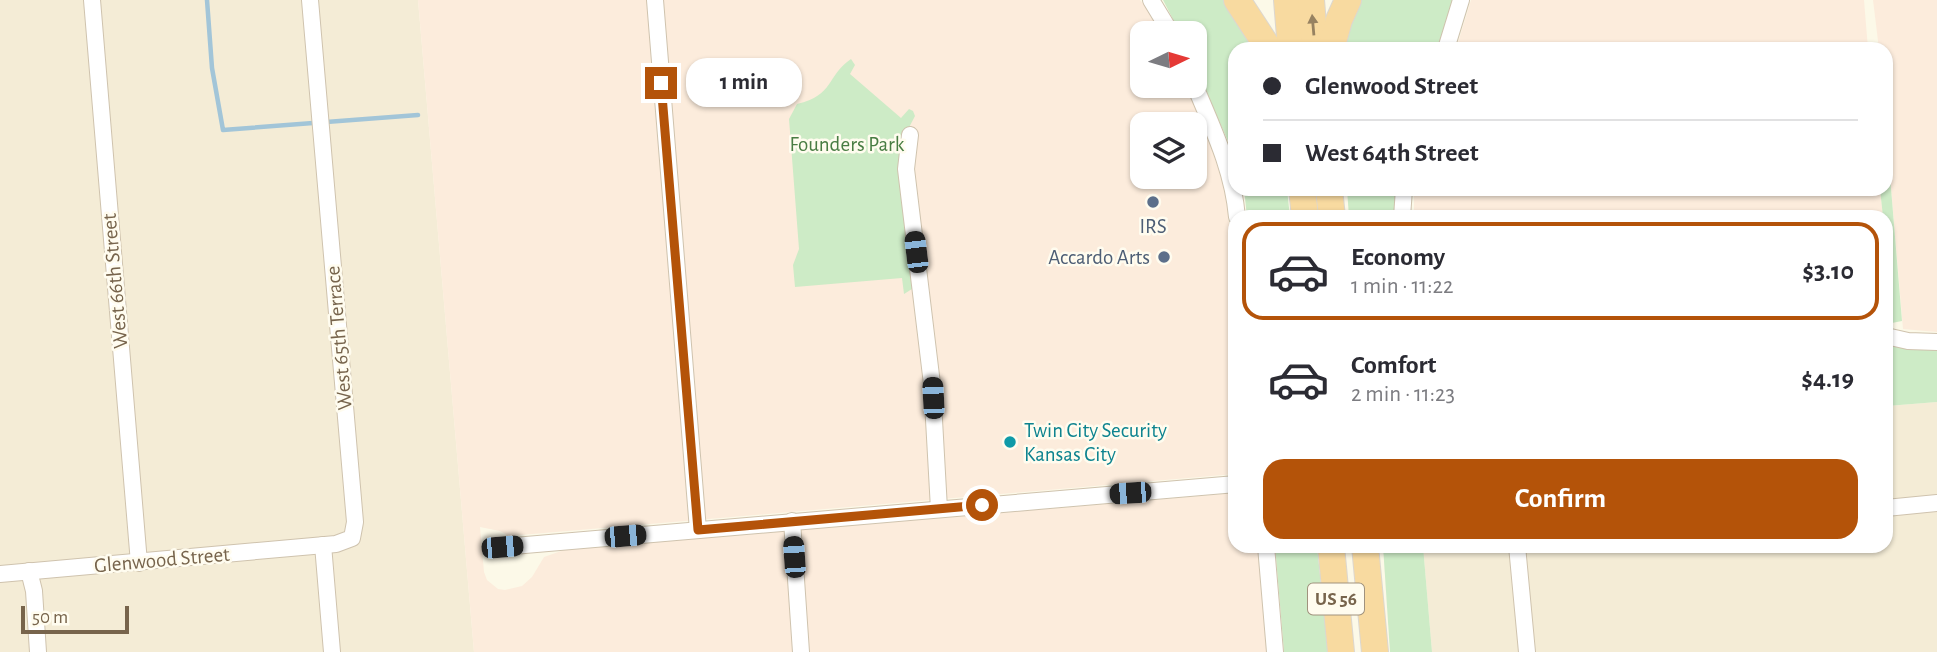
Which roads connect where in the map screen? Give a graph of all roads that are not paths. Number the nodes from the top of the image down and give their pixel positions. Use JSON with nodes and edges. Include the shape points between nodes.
{"nodes":[{"id":1,"x":92,"y":0,"type":"edge"},
{"id":2,"x":310,"y":0,"type":"edge"},
{"id":3,"x":655,"y":0,"type":"edge"},
{"id":4,"x":1151,"y":0,"type":"edge"},
{"id":5,"x":1237,"y":0,"type":"edge"},
{"id":6,"x":1287,"y":0,"type":"edge"},
{"id":7,"x":1311,"y":0,"type":"edge"},
{"id":8,"x":1348,"y":0,"type":"edge"},
{"id":9,"x":1461,"y":0,"type":"edge"},
{"id":10,"x":1164,"y":21,"type":"edge"},
{"id":11,"x":1264,"y":42,"type":"edge"},
{"id":12,"x":1290,"y":42,"type":"edge"},
{"id":13,"x":1314,"y":42,"type":"edge"},
{"id":14,"x":1333,"y":42,"type":"edge"},
{"id":15,"x":1448,"y":42,"type":"edge"},
{"id":16,"x":1200,"y":98,"type":"edge"},
{"id":17,"x":911,"y":135,"type":"dead end"},
{"id":18,"x":1228,"y":167,"type":"edge"},
{"id":19,"x":1893,"y":338,"type":"edge"},
{"id":20,"x":1937,"y":342,"type":"edge"},
{"id":21,"x":1228,"y":485,"type":"edge"},
{"id":22,"x":1937,"y":503,"type":"edge"},
{"id":23,"x":1893,"y":507,"type":"edge"},
{"id":24,"x":939,"y":509,"type":"junction"},
{"id":25,"x":792,"y":521,"type":"junction"},
{"id":26,"x":698,"y":530,"type":"junction"},
{"id":27,"x":323,"y":545,"type":"junction"},
{"id":28,"x":502,"y":547,"type":"dead end"},
{"id":29,"x":1267,"y":553,"type":"edge"},
{"id":30,"x":1332,"y":553,"type":"edge"},
{"id":31,"x":1367,"y":553,"type":"edge"},
{"id":32,"x":1518,"y":553,"type":"edge"},
{"id":33,"x":139,"y":563,"type":"junction"},
{"id":34,"x":29,"y":572,"type":"junction"},
{"id":35,"x":0,"y":574,"type":"edge"},
{"id":36,"x":38,"y":652,"type":"edge"},
{"id":37,"x":332,"y":652,"type":"edge"},
{"id":38,"x":801,"y":652,"type":"edge"},
{"id":39,"x":1275,"y":652,"type":"edge"},
{"id":40,"x":1341,"y":652,"type":"edge"},
{"id":41,"x":1375,"y":652,"type":"edge"},
{"id":42,"x":1527,"y":652,"type":"edge"}],
"edges":[{"from":1,"to":33,"type":"street","name":"West 66th Street"},
{"from":2,"to":27,"type":"street","name":"West 65th Terrace","via":[[355,522],[352,538]]},
{"from":3,"to":26,"type":"street"},
{"from":4,"to":10,"type":"street"},
{"from":5,"to":11,"type":"highway"},
{"from":6,"to":12,"type":"highway"},
{"from":13,"to":7,"type":"highway","one_way":true},
{"from":8,"to":14,"type":"highway"},
{"from":9,"to":15,"type":"street"},
{"from":16,"to":18,"type":"street"},
{"from":17,"to":24,"type":"street","via":[[906,169],[932,384]]},
{"from":19,"to":20,"type":"street"},
{"from":21,"to":24,"type":"street"},
{"from":22,"to":23,"type":"street"},
{"from":24,"to":25,"type":"street"},
{"from":25,"to":26,"type":"street"},
{"from":25,"to":38,"type":"street"},
{"from":26,"to":28,"type":"street"},
{"from":27,"to":33,"type":"street","name":"Glenwood Street"},
{"from":27,"to":37,"type":"street"},
{"from":29,"to":39,"type":"street"},
{"from":30,"to":40,"type":"highway","number":"US 56"},
{"from":31,"to":41,"type":"highway","number":"US 56"},
{"from":32,"to":42,"type":"street"},
{"from":33,"to":34,"type":"street","name":"Glenwood Street"},
{"from":34,"to":35,"type":"street","name":"Glenwood Street"},
{"from":34,"to":36,"type":"street"}]}
